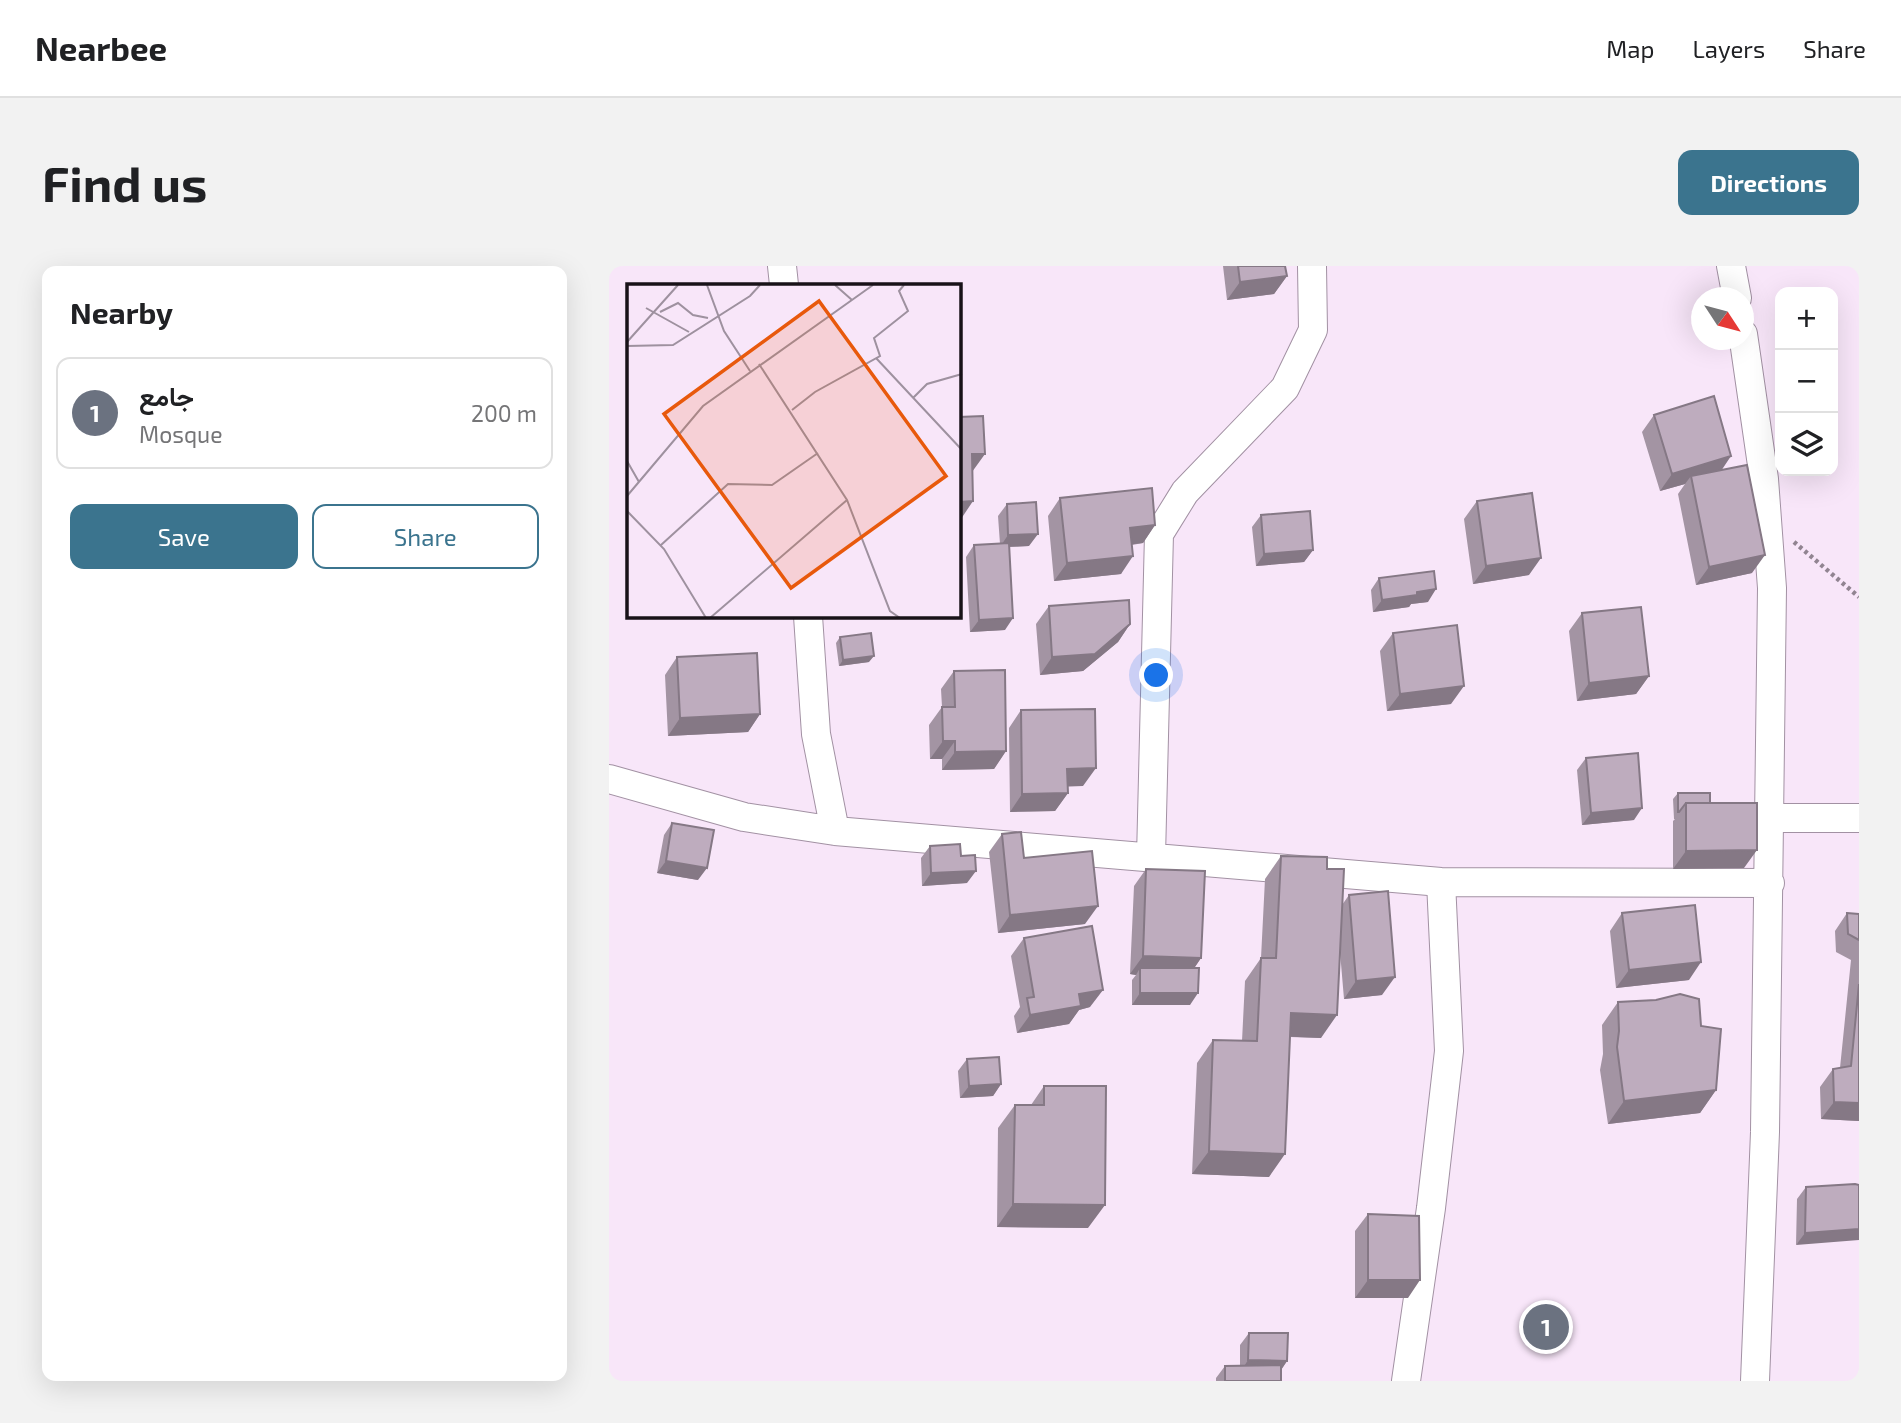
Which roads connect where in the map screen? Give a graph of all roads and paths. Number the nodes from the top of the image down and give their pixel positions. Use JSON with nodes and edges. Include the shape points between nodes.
{"nodes":[{"id":1,"x":782,"y":266,"type":"edge"},
{"id":2,"x":1312,"y":266,"type":"edge"},
{"id":3,"x":1731,"y":266,"type":"edge"},
{"id":4,"x":784,"y":284,"type":"edge"},
{"id":5,"x":1735,"y":287,"type":"edge"},
{"id":6,"x":1747,"y":350,"type":"edge"},
{"id":7,"x":1767,"y":519,"type":"junction"},
{"id":8,"x":1859,"y":597,"type":"edge"},
{"id":9,"x":809,"y":618,"type":"edge"},
{"id":10,"x":609,"y":779,"type":"edge"},
{"id":11,"x":1769,"y":818,"type":"junction"},
{"id":12,"x":1859,"y":818,"type":"edge"},
{"id":13,"x":835,"y":831,"type":"junction"},
{"id":14,"x":1151,"y":857,"type":"junction"},
{"id":15,"x":1441,"y":882,"type":"junction"},
{"id":16,"x":1770,"y":883,"type":"junction"},
{"id":17,"x":1406,"y":1381,"type":"edge"},
{"id":18,"x":1755,"y":1381,"type":"edge"}],
"edges":[{"from":1,"to":4,"type":"street"},
{"from":2,"to":14,"type":"street","via":[[1313,330],[1285,388],[1185,492],[1159,534]]},
{"from":3,"to":5,"type":"street"},
{"from":6,"to":7,"type":"street"},
{"from":7,"to":8,"type":"path"},
{"from":7,"to":11,"type":"street","via":[[1772,588]]},
{"from":9,"to":13,"type":"street","via":[[816,734]]},
{"from":10,"to":13,"type":"street","via":[[744,817]]},
{"from":11,"to":12,"type":"street"},
{"from":11,"to":16,"type":"street"},
{"from":13,"to":14,"type":"street"},
{"from":14,"to":15,"type":"street"},
{"from":15,"to":16,"type":"street"},
{"from":15,"to":17,"type":"street","via":[[1448,1051]]},
{"from":16,"to":18,"type":"street"}]}
